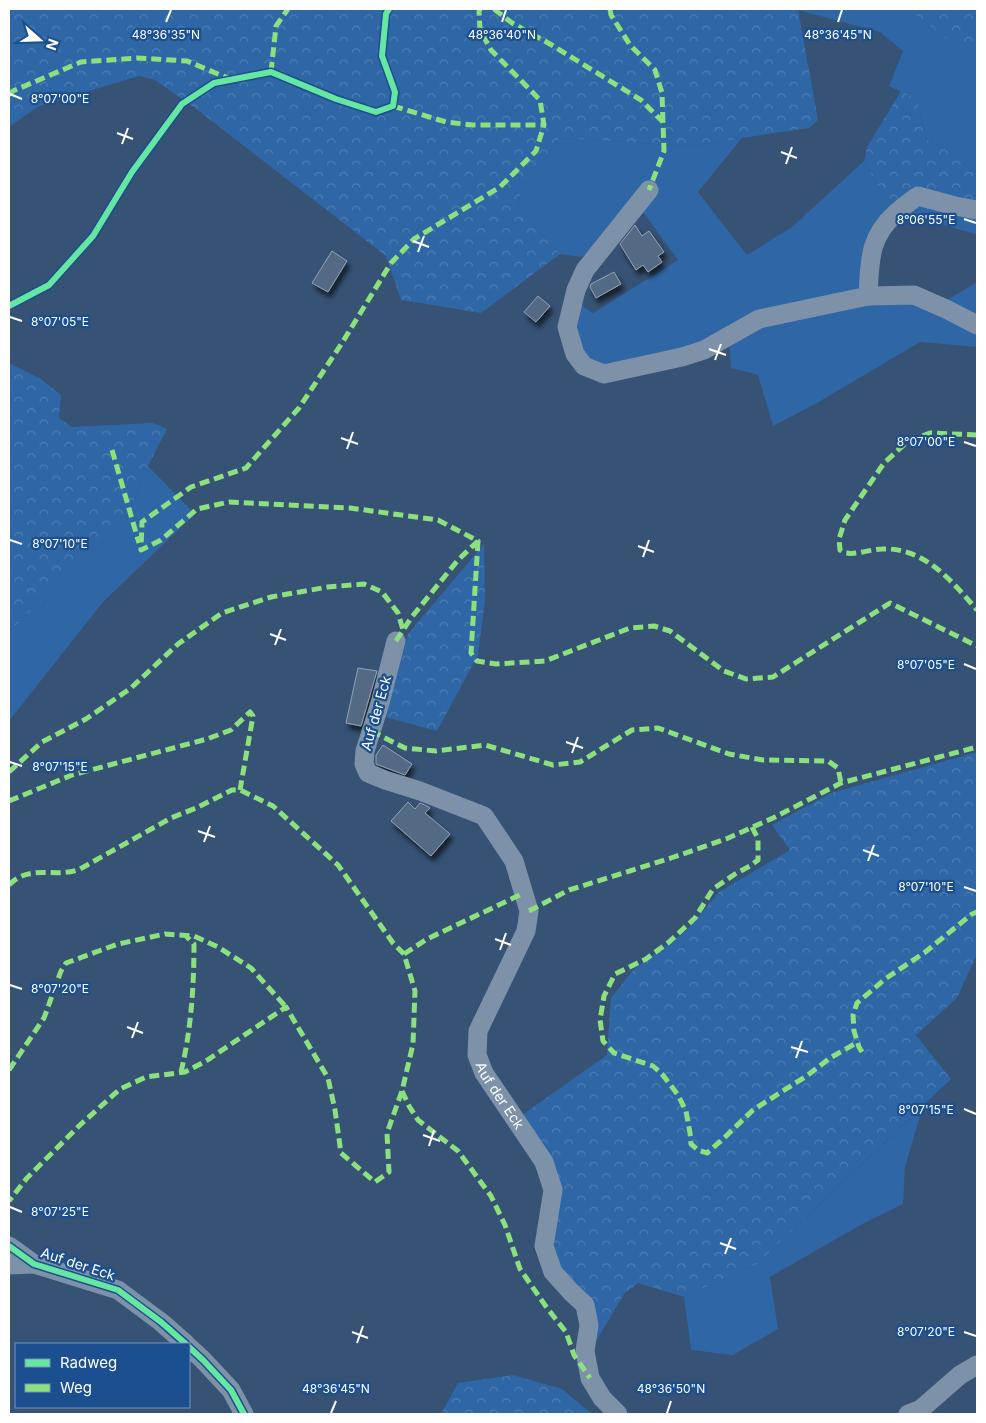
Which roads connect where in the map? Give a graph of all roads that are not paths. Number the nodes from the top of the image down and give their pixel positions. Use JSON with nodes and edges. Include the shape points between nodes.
{"nodes":[{"id":1,"x":649,"y":190,"type":"dead end"},
{"id":2,"x":977,"y":210,"type":"edge"},
{"id":3,"x":868,"y":296,"type":"junction"},
{"id":4,"x":977,"y":325,"type":"edge"},
{"id":5,"x":396,"y":641,"type":"dead end"},
{"id":6,"x":9,"y":1246,"type":"edge"},
{"id":7,"x":34,"y":1264,"type":"junction"},
{"id":8,"x":9,"y":1265,"type":"edge"},
{"id":9,"x":185,"y":1343,"type":"edge"},
{"id":10,"x":190,"y":1348,"type":"edge"},
{"id":11,"x":977,"y":1365,"type":"edge"},
{"id":12,"x":244,"y":1414,"type":"edge"},
{"id":13,"x":618,"y":1414,"type":"edge"},
{"id":14,"x":908,"y":1414,"type":"edge"}],
"edges":[{"from":1,"to":3,"type":"lane","via":[[585,270],[576,290],[567,327],[575,354],[584,366],[604,374],[682,356],[704,350],[759,319]]},
{"from":2,"to":3,"type":"lane","via":[[918,196],[911,200],[886,223],[874,244]]},
{"from":3,"to":4,"type":"lane","via":[[914,295]]},
{"from":5,"to":13,"type":"lane","name":"Auf der Eck","via":[[364,764],[368,773],[484,816],[514,861],[527,902],[526,931],[478,1031],[477,1055],[484,1073],[544,1162],[553,1190],[544,1246],[554,1272],[585,1305],[589,1325],[585,1351],[590,1378],[602,1398]]},
{"from":6,"to":7,"type":"lane","name":"Auf der Eck"},
{"from":7,"to":8,"type":"lane"},
{"from":7,"to":9,"type":"lane","name":"Auf der Eck","via":[[118,1290]]},
{"from":10,"to":12,"type":"lane","name":"Auf der Eck","via":[[231,1390]]},
{"from":11,"to":14,"type":"lane","via":[[960,1375],[921,1409]]}]}
